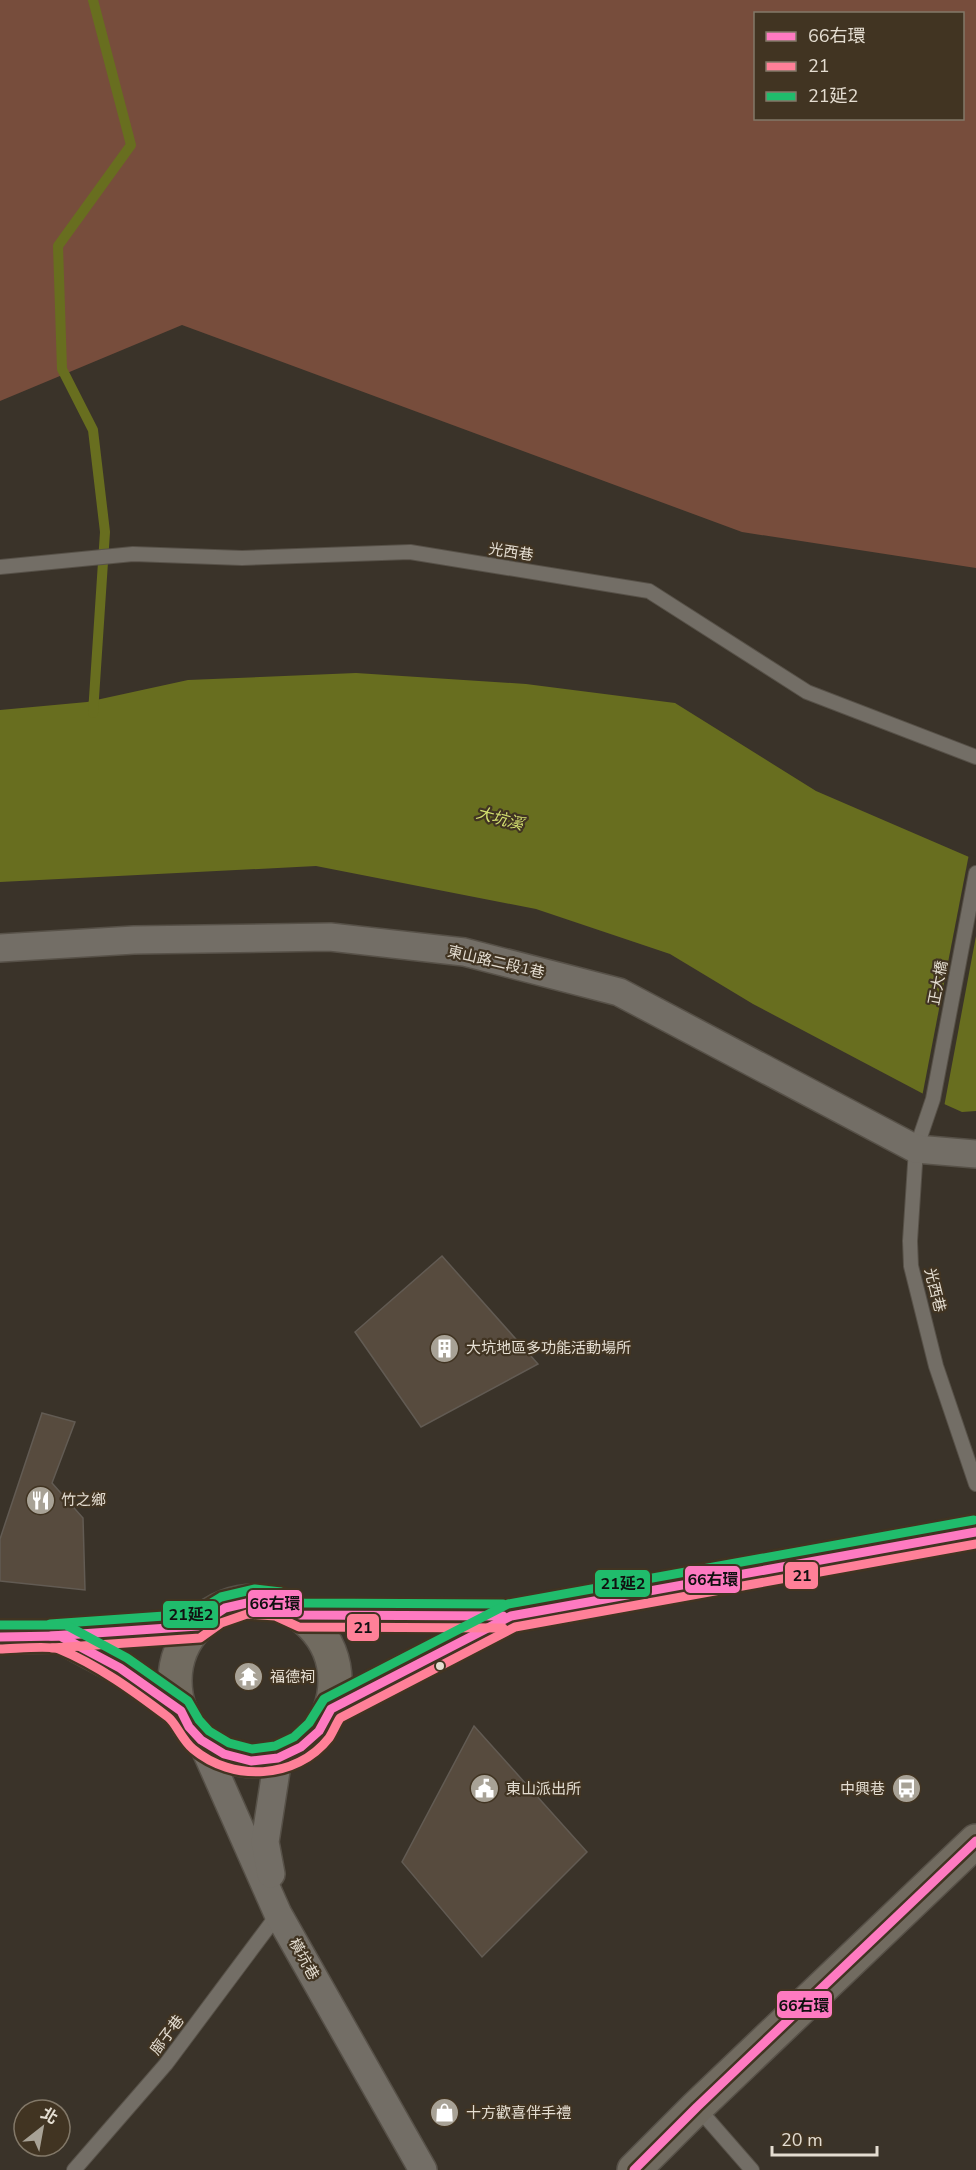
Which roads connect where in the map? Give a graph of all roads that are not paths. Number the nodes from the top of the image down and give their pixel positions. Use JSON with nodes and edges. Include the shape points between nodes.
{"nodes":[{"id":1,"x":0,"y":567,"type":"edge"},
{"id":2,"x":976,"y":757,"type":"edge"},
{"id":3,"x":976,"y":873,"type":"edge"},
{"id":4,"x":0,"y":948,"type":"edge"},
{"id":5,"x":933,"y":1099,"type":"joint"},
{"id":6,"x":916,"y":1149,"type":"junction"},
{"id":7,"x":976,"y":1154,"type":"edge"},
{"id":8,"x":976,"y":1484,"type":"edge"},
{"id":9,"x":976,"y":1532,"type":"edge"},
{"id":10,"x":300,"y":1615,"type":"junction"},
{"id":11,"x":511,"y":1616,"type":"junction"},
{"id":12,"x":198,"y":1626,"type":"junction"},
{"id":13,"x":60,"y":1636,"type":"junction"},
{"id":14,"x":0,"y":1637,"type":"edge"},
{"id":15,"x":331,"y":1709,"type":"junction"},
{"id":16,"x":181,"y":1711,"type":"junction"},
{"id":17,"x":201,"y":1740,"type":"junction"},
{"id":18,"x":278,"y":1758,"type":"junction"},
{"id":19,"x":974,"y":1847,"type":"edge"},
{"id":20,"x":278,"y":1914,"type":"junction"},
{"id":21,"x":697,"y":2108,"type":"junction"},
{"id":22,"x":74,"y":2170,"type":"edge"},
{"id":23,"x":423,"y":2170,"type":"edge"},
{"id":24,"x":634,"y":2170,"type":"edge"},
{"id":25,"x":752,"y":2170,"type":"edge"}],
"edges":[{"from":1,"to":2,"type":"lane","name":"光西巷","via":[[133,554],[242,558],[411,552],[648,591],[807,692]]},
{"from":3,"to":5,"type":"lane","name":"正大橋"},
{"from":4,"to":6,"type":"street","name":"東山路二段1巷","via":[[134,940],[330,937],[464,952],[619,993]]},
{"from":5,"to":6,"type":"lane","name":"光西巷"},
{"from":6,"to":7,"type":"street"},
{"from":6,"to":8,"type":"lane","name":"光西巷","via":[[911,1266],[936,1366]]},
{"from":9,"to":11,"type":"main road"},
{"from":10,"to":11,"type":"main road"},
{"from":10,"to":12,"type":"main road","via":[[278,1604],[254,1601],[229,1606],[206,1617]]},
{"from":10,"to":15,"type":"main road","via":[[320,1633],[332,1657],[336,1683]]},
{"from":11,"to":15,"type":"main road"},
{"from":12,"to":13,"type":"main road"},
{"from":12,"to":16,"type":"main road","via":[[178,1660],[175,1686]]},
{"from":13,"to":14,"type":"main road"},
{"from":13,"to":16,"type":"main road","via":[[120,1668]]},
{"from":15,"to":18,"type":"main road","via":[[319,1731],[301,1748]]},
{"from":16,"to":17,"type":"main road"},
{"from":17,"to":18,"type":"main road","via":[[224,1754],[251,1761]]},
{"from":17,"to":20,"type":"street","name":"橫坑巷"},
{"from":18,"to":20,"type":"street","via":[[265,1842]]},
{"from":19,"to":21,"type":"main road"},
{"from":20,"to":22,"type":"lane","name":"廍子巷","via":[[166,2064]]},
{"from":20,"to":23,"type":"street","name":"橫坑巷"},
{"from":21,"to":24,"type":"main road"},
{"from":21,"to":25,"type":"lane"}]}
